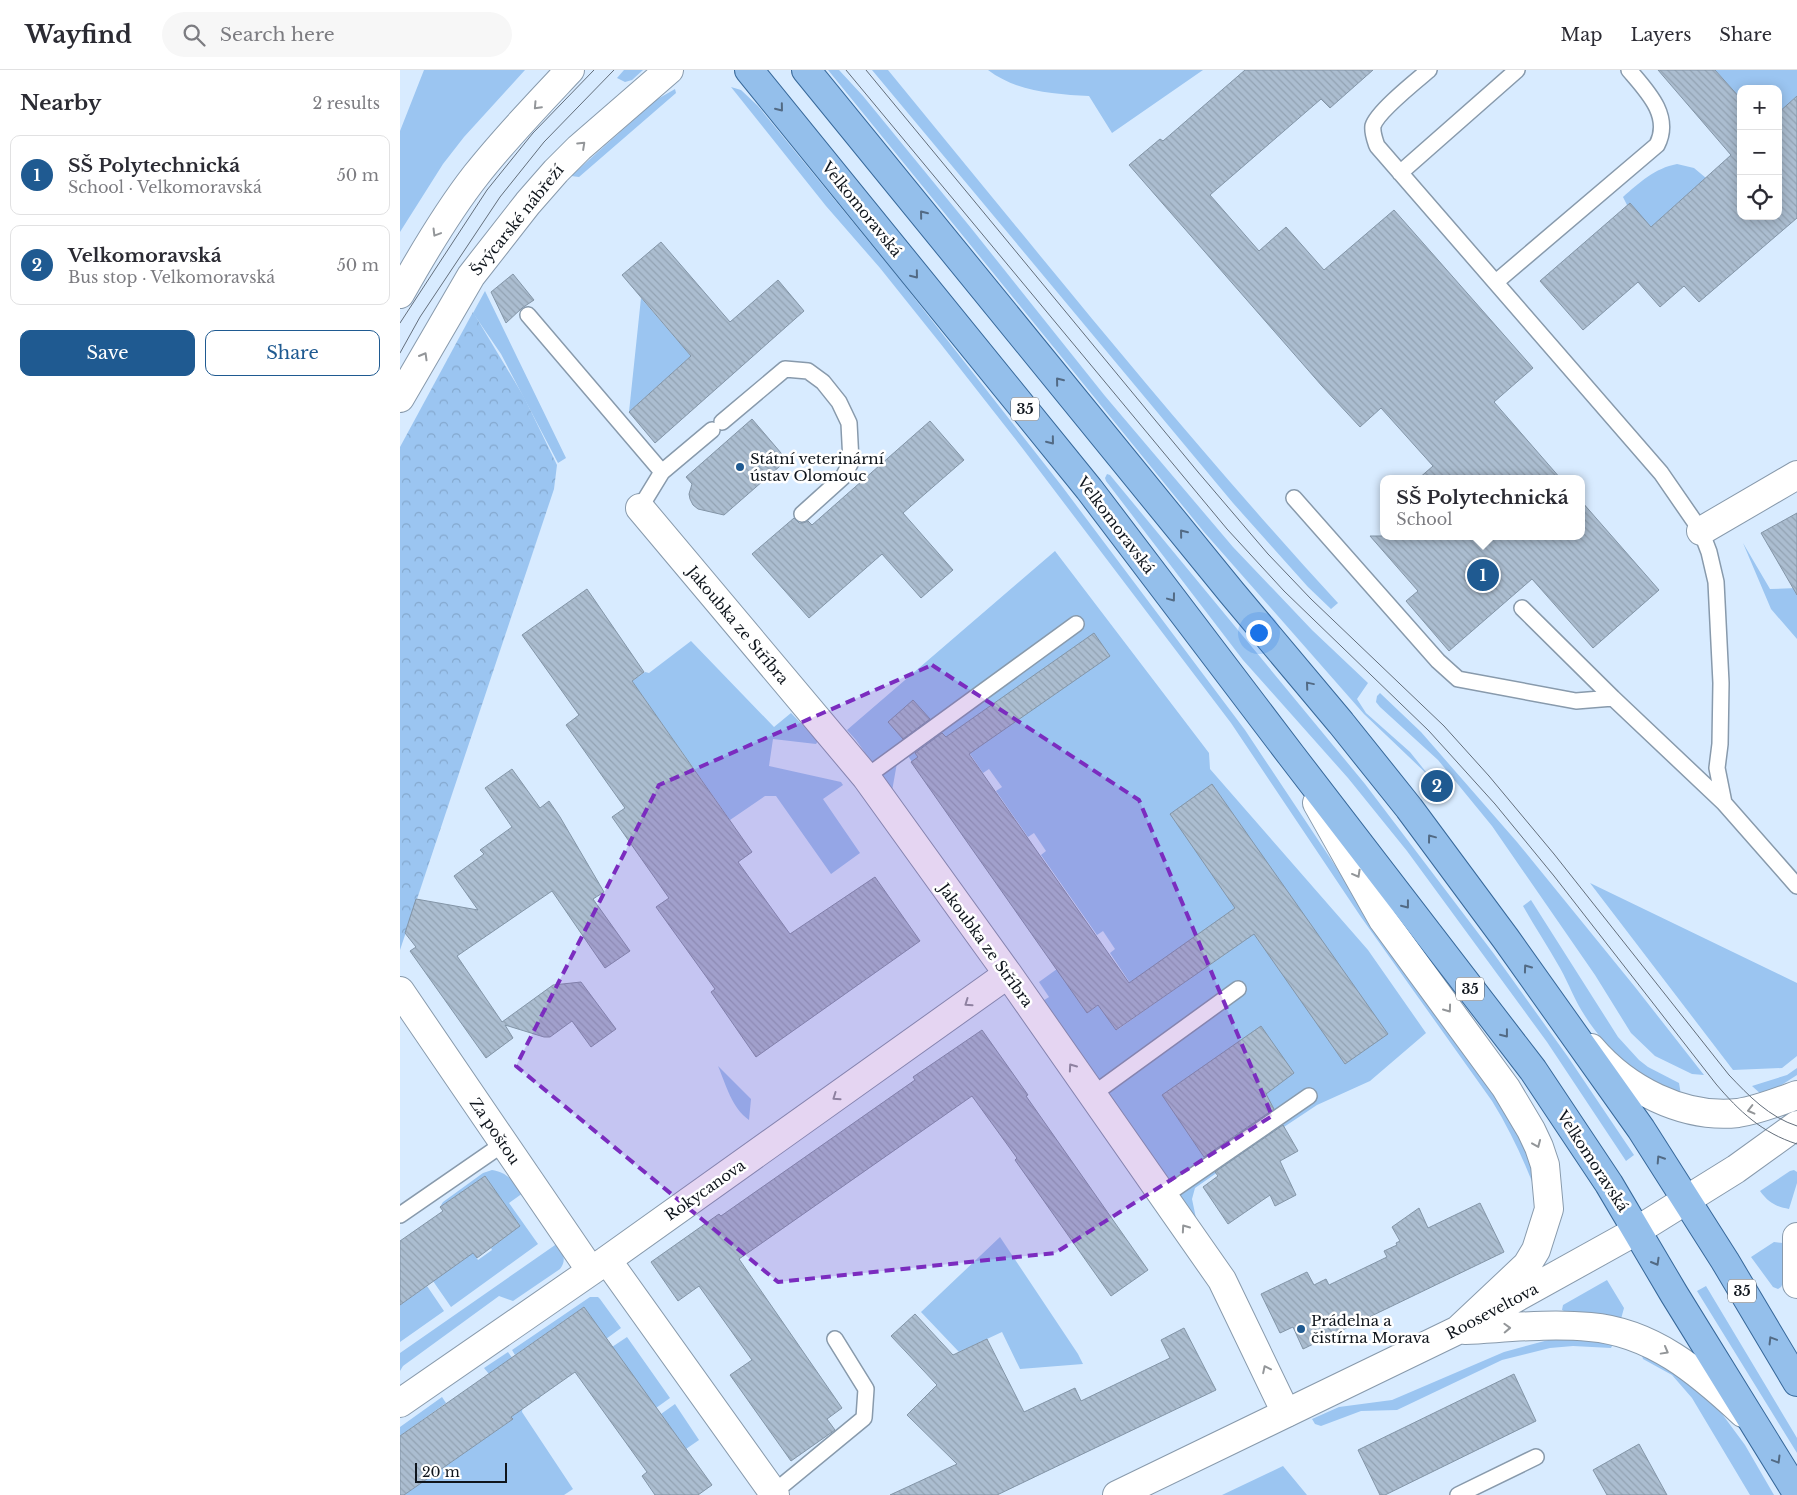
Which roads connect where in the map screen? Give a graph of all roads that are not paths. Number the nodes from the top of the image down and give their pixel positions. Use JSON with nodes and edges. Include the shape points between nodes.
{"nodes":[{"id":1,"x":570,"y":70,"type":"edge"},
{"id":2,"x":669,"y":70,"type":"edge"},
{"id":3,"x":749,"y":70,"type":"edge"},
{"id":4,"x":806,"y":70,"type":"edge"},
{"id":5,"x":1429,"y":70,"type":"edge"},
{"id":6,"x":1517,"y":70,"type":"edge"},
{"id":7,"x":1629,"y":70,"type":"edge"},
{"id":8,"x":1400,"y":173,"type":"junction"},
{"id":9,"x":1496,"y":282,"type":"junction"},
{"id":10,"x":400,"y":294,"type":"edge"},
{"id":11,"x":528,"y":315,"type":"dead end"},
{"id":12,"x":400,"y":398,"type":"edge"},
{"id":13,"x":662,"y":472,"type":"junction"},
{"id":14,"x":1797,"y":475,"type":"edge"},
{"id":15,"x":1294,"y":498,"type":"dead end"},
{"id":16,"x":640,"y":508,"type":"joint"},
{"id":17,"x":802,"y":514,"type":"dead end"},
{"id":18,"x":1701,"y":531,"type":"junction"},
{"id":19,"x":1522,"y":608,"type":"dead end"},
{"id":20,"x":1076,"y":624,"type":"dead end"},
{"id":21,"x":1613,"y":698,"type":"junction"},
{"id":22,"x":1291,"y":755,"type":"junction"},
{"id":23,"x":866,"y":777,"type":"junction"},
{"id":24,"x":1724,"y":803,"type":"junction"},
{"id":25,"x":1797,"y":886,"type":"edge"},
{"id":26,"x":1008,"y":974,"type":"junction"},
{"id":27,"x":1238,"y":989,"type":"dead end"},
{"id":28,"x":400,"y":991,"type":"edge"},
{"id":29,"x":1556,"y":1008,"type":"junction"},
{"id":30,"x":1092,"y":1095,"type":"junction"},
{"id":31,"x":1797,"y":1095,"type":"edge"},
{"id":32,"x":1309,"y":1096,"type":"dead end"},
{"id":33,"x":1797,"y":1125,"type":"edge"},
{"id":34,"x":503,"y":1144,"type":"junction"},
{"id":35,"x":1164,"y":1196,"type":"junction"},
{"id":36,"x":1687,"y":1200,"type":"junction"},
{"id":37,"x":400,"y":1215,"type":"edge"},
{"id":38,"x":1638,"y":1230,"type":"junction"},
{"id":39,"x":1797,"y":1237,"type":"edge"},
{"id":40,"x":599,"y":1265,"type":"junction"},
{"id":41,"x":1797,"y":1284,"type":"edge"},
{"id":42,"x":1458,"y":1330,"type":"junction"},
{"id":43,"x":834,"y":1339,"type":"dead end"},
{"id":44,"x":1797,"y":1382,"type":"edge"},
{"id":45,"x":400,"y":1403,"type":"edge"},
{"id":46,"x":1286,"y":1413,"type":"junction"},
{"id":47,"x":1757,"y":1426,"type":"junction"},
{"id":48,"x":1536,"y":1457,"type":"dead end"},
{"id":49,"x":1480,"y":1490,"type":"edge"},
{"id":50,"x":1797,"y":1493,"type":"edge"},
{"id":51,"x":774,"y":1494,"type":"edge"},
{"id":52,"x":1117,"y":1495,"type":"edge"},
{"id":53,"x":1458,"y":1495,"type":"edge"}],
"edges":[{"from":1,"to":10,"type":"street","one_way":true,"via":[[475,176],[448,213]]},
{"from":12,"to":2,"type":"street","name":"Švýcarské nábřeží","one_way":true,"via":[[471,276],[528,203],[578,148]]},
{"from":3,"to":22,"type":"main road","name":"Velkomoravská","number":"35","one_way":true,"via":[[1089,489]]},
{"from":29,"to":4,"type":"main road","number":"35","one_way":true,"via":[[1415,816],[1341,722]]},
{"from":5,"to":8,"type":"lane","via":[[1380,115],[1374,126],[1377,146]]},
{"from":6,"to":8,"type":"lane"},
{"from":7,"to":9,"type":"lane","via":[[1657,107],[1661,124],[1657,145]]},
{"from":8,"to":9,"type":"lane"},
{"from":9,"to":18,"type":"lane","via":[[1660,472]]},
{"from":11,"to":13,"type":"lane"},
{"from":13,"to":16,"type":"lane"},
{"from":13,"to":17,"type":"lane","via":[[785,370],[808,371],[823,382],[839,402],[850,424],[851,462],[843,477]]},
{"from":14,"to":18,"type":"street"},
{"from":15,"to":21,"type":"lane","via":[[1438,661],[1458,679],[1576,701]]},
{"from":16,"to":23,"type":"street","name":"Jakoubka ze Stříbra"},
{"from":18,"to":24,"type":"lane","via":[[1716,582],[1721,683],[1717,768]]},
{"from":19,"to":21,"type":"lane"},
{"from":20,"to":23,"type":"lane"},
{"from":21,"to":24,"type":"lane"},
{"from":22,"to":38,"type":"main road","name":"Velkomoravská","number":"35","one_way":true,"via":[[1533,1070]]},
{"from":22,"to":42,"type":"street","one_way":true,"via":[[1384,920],[1506,1088],[1531,1130],[1545,1165],[1549,1209],[1536,1250],[1527,1265]]},
{"from":23,"to":26,"type":"street","name":"Jakoubka ze Stříbra"},
{"from":24,"to":25,"type":"lane"},
{"from":30,"to":26,"type":"street","name":"Jakoubka ze Stříbra","one_way":true},
{"from":26,"to":40,"type":"street","name":"Rokycanova","one_way":true},
{"from":27,"to":30,"type":"lane"},
{"from":28,"to":34,"type":"street","name":"Za poštou"},
{"from":31,"to":29,"type":"street","one_way":true,"via":[[1762,1107],[1726,1113],[1706,1113],[1664,1100],[1640,1089],[1614,1070]]},
{"from":36,"to":29,"type":"main road","number":"35","one_way":true},
{"from":30,"to":35,"type":"street","name":"Jakoubka ze Stříbra"},
{"from":32,"to":35,"type":"lane"},
{"from":33,"to":36,"type":"street","name":"Rooseveltova"},
{"from":34,"to":37,"type":"lane"},
{"from":34,"to":40,"type":"street","name":"Za poštou"},
{"from":46,"to":35,"type":"street","name":"Jakoubka ze Stříbra","one_way":true,"via":[[1222,1280]]},
{"from":36,"to":38,"type":"street","name":"Rooseveltova"},
{"from":44,"to":36,"type":"main road","number":"35","one_way":true},
{"from":38,"to":42,"type":"street","name":"Rooseveltova"},
{"from":38,"to":47,"type":"main road","name":"Velkomoravská","number":"35","one_way":true},
{"from":39,"to":41,"type":"street"},
{"from":40,"to":45,"type":"street","name":"Rokycanova"},
{"from":40,"to":51,"type":"street","name":"Za poštou"},
{"from":42,"to":46,"type":"street","name":"Rooseveltova"},
{"from":42,"to":47,"type":"street","one_way":true,"via":[[1568,1326],[1630,1335],[1686,1364]]},
{"from":43,"to":51,"type":"lane","via":[[866,1389],[864,1418]]},
{"from":46,"to":52,"type":"street","name":"Rooseveltova"},
{"from":47,"to":50,"type":"main road","name":"Velkomoravská","number":"35","one_way":true},
{"from":48,"to":49,"type":"lane"},
{"from":49,"to":53,"type":"lane"}]}
